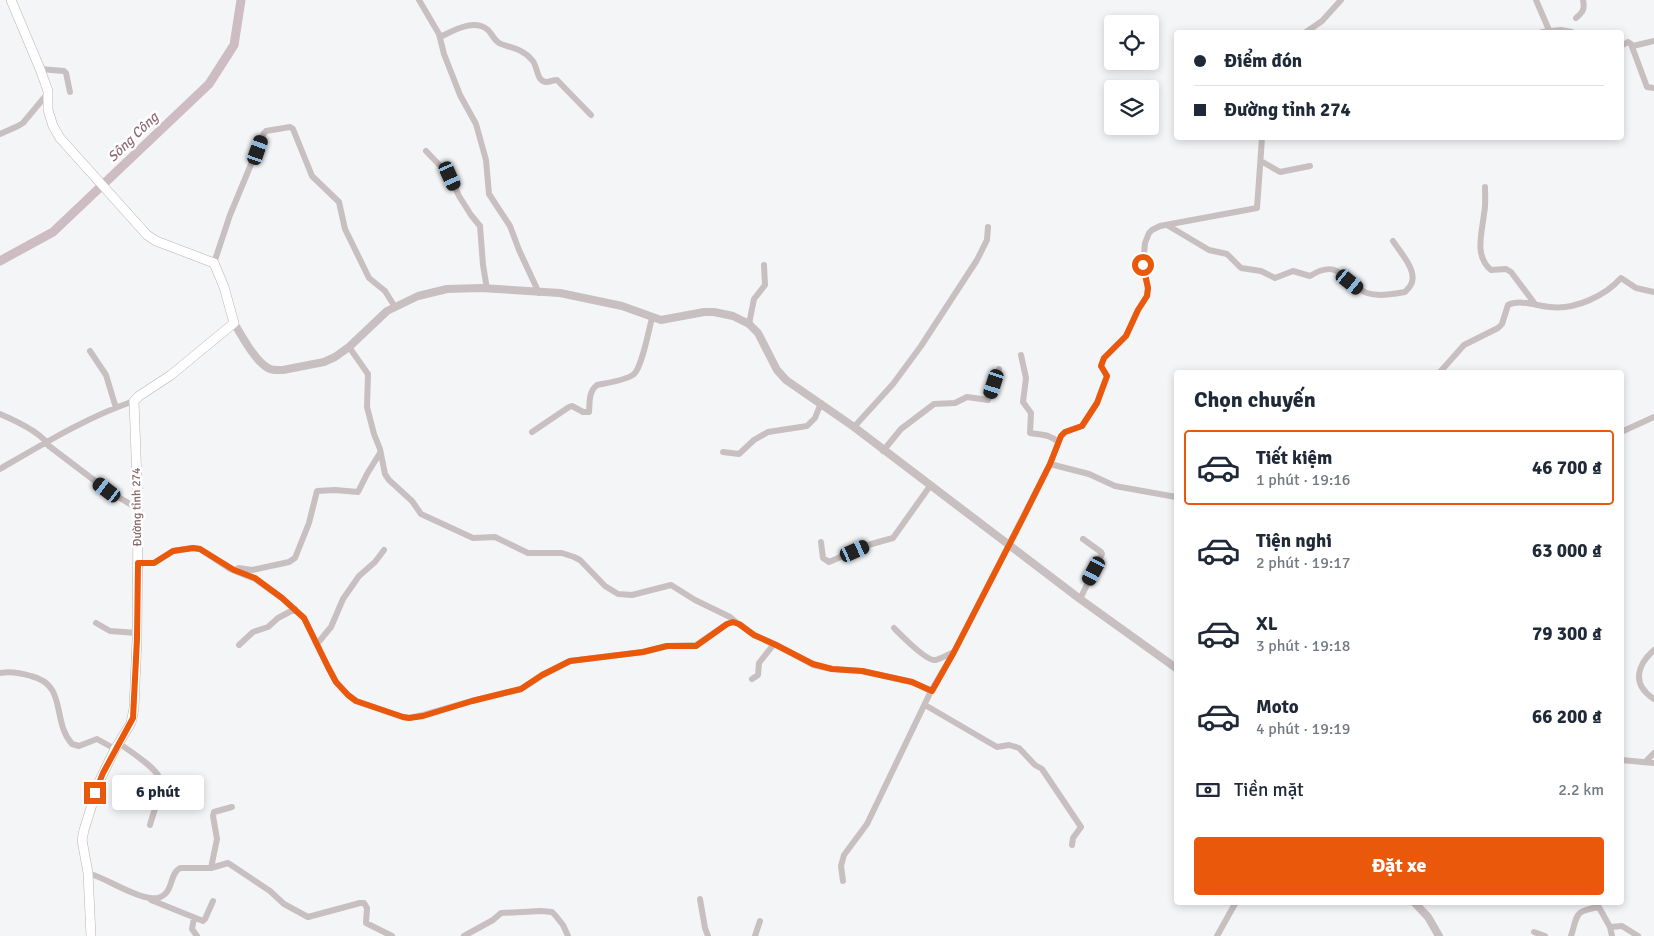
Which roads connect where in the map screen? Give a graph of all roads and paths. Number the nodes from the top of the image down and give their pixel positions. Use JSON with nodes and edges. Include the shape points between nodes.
{"nodes":[{"id":1,"x":11,"y":0,"type":"edge"},
{"id":2,"x":419,"y":0,"type":"edge"},
{"id":3,"x":1341,"y":0,"type":"edge"},
{"id":4,"x":1536,"y":0,"type":"edge"},
{"id":5,"x":1583,"y":0,"type":"edge"},
{"id":6,"x":1576,"y":18,"type":"dead end"},
{"id":7,"x":1309,"y":30,"type":"edge"},
{"id":8,"x":1546,"y":30,"type":"edge"},
{"id":9,"x":440,"y":38,"type":"junction"},
{"id":10,"x":1654,"y":41,"type":"edge"},
{"id":11,"x":1624,"y":44,"type":"edge"},
{"id":12,"x":1633,"y":46,"type":"junction"},
{"id":13,"x":40,"y":69,"type":"junction"},
{"id":14,"x":1654,"y":88,"type":"edge"},
{"id":15,"x":70,"y":92,"type":"dead end"},
{"id":16,"x":48,"y":93,"type":"junction"},
{"id":17,"x":591,"y":115,"type":"dead end"},
{"id":18,"x":0,"y":134,"type":"edge"},
{"id":19,"x":1262,"y":140,"type":"edge"},
{"id":20,"x":426,"y":151,"type":"dead end"},
{"id":21,"x":1261,"y":161,"type":"junction"},
{"id":22,"x":1310,"y":166,"type":"dead end"},
{"id":23,"x":1485,"y":187,"type":"dead end"},
{"id":24,"x":1167,"y":225,"type":"junction"},
{"id":25,"x":988,"y":227,"type":"dead end"},
{"id":26,"x":1393,"y":241,"type":"dead end"},
{"id":27,"x":214,"y":263,"type":"junction"},
{"id":28,"x":764,"y":265,"type":"dead end"},
{"id":29,"x":488,"y":289,"type":"junction"},
{"id":30,"x":1654,"y":292,"type":"edge"},
{"id":31,"x":539,"y":293,"type":"junction"},
{"id":32,"x":1534,"y":304,"type":"junction"},
{"id":33,"x":395,"y":307,"type":"junction"},
{"id":34,"x":652,"y":318,"type":"junction"},
{"id":35,"x":234,"y":323,"type":"junction"},
{"id":36,"x":749,"y":324,"type":"junction"},
{"id":37,"x":349,"y":347,"type":"junction"},
{"id":38,"x":90,"y":352,"type":"dead end"},
{"id":39,"x":1021,"y":355,"type":"dead end"},
{"id":40,"x":999,"y":369,"type":"dead end"},
{"id":41,"x":1442,"y":370,"type":"edge"},
{"id":42,"x":134,"y":401,"type":"junction"},
{"id":43,"x":821,"y":403,"type":"junction"},
{"id":44,"x":116,"y":408,"type":"junction"},
{"id":45,"x":0,"y":414,"type":"edge"},
{"id":46,"x":1654,"y":417,"type":"edge"},
{"id":47,"x":854,"y":427,"type":"junction"},
{"id":48,"x":1624,"y":430,"type":"edge"},
{"id":49,"x":532,"y":432,"type":"dead end"},
{"id":50,"x":46,"y":442,"type":"junction"},
{"id":51,"x":1058,"y":442,"type":"junction"},
{"id":52,"x":884,"y":451,"type":"junction"},
{"id":53,"x":723,"y":452,"type":"dead end"},
{"id":54,"x":380,"y":453,"type":"junction"},
{"id":55,"x":1050,"y":464,"type":"junction"},
{"id":56,"x":0,"y":469,"type":"edge"},
{"id":57,"x":930,"y":486,"type":"junction"},
{"id":58,"x":1174,"y":497,"type":"edge"},
{"id":59,"x":138,"y":509,"type":"junction"},
{"id":60,"x":1083,"y":539,"type":"dead end"},
{"id":61,"x":821,"y":542,"type":"dead end"},
{"id":62,"x":1009,"y":546,"type":"junction"},
{"id":63,"x":384,"y":550,"type":"dead end"},
{"id":64,"x":138,"y":563,"type":"junction"},
{"id":65,"x":234,"y":570,"type":"junction"},
{"id":66,"x":1080,"y":600,"type":"junction"},
{"id":67,"x":295,"y":609,"type":"junction"},
{"id":68,"x":736,"y":622,"type":"junction"},
{"id":69,"x":96,"y":623,"type":"dead end"},
{"id":70,"x":894,"y":628,"type":"dead end"},
{"id":71,"x":137,"y":633,"type":"junction"},
{"id":72,"x":317,"y":644,"type":"junction"},
{"id":73,"x":774,"y":644,"type":"junction"},
{"id":74,"x":239,"y":646,"type":"dead end"},
{"id":75,"x":1654,"y":650,"type":"edge"},
{"id":76,"x":954,"y":652,"type":"junction"},
{"id":77,"x":1174,"y":667,"type":"edge"},
{"id":78,"x":0,"y":673,"type":"edge"},
{"id":79,"x":752,"y":679,"type":"dead end"},
{"id":80,"x":932,"y":691,"type":"junction"},
{"id":81,"x":1654,"y":698,"type":"edge"},
{"id":82,"x":925,"y":705,"type":"junction"},
{"id":83,"x":117,"y":746,"type":"junction"},
{"id":84,"x":1654,"y":752,"type":"edge"},
{"id":85,"x":1624,"y":760,"type":"edge"},
{"id":86,"x":1645,"y":762,"type":"junction"},
{"id":87,"x":1654,"y":763,"type":"edge"},
{"id":88,"x":232,"y":807,"type":"dead end"},
{"id":89,"x":150,"y":825,"type":"dead end"},
{"id":90,"x":1072,"y":844,"type":"dead end"},
{"id":91,"x":211,"y":868,"type":"junction"},
{"id":92,"x":88,"y":873,"type":"junction"},
{"id":93,"x":843,"y":881,"type":"dead end"},
{"id":94,"x":143,"y":896,"type":"junction"},
{"id":95,"x":700,"y":899,"type":"dead end"},
{"id":96,"x":214,"y":901,"type":"dead end"},
{"id":97,"x":1234,"y":905,"type":"edge"},
{"id":98,"x":1417,"y":905,"type":"edge"},
{"id":99,"x":1598,"y":905,"type":"edge"},
{"id":100,"x":194,"y":918,"type":"junction"},
{"id":101,"x":760,"y":921,"type":"dead end"},
{"id":102,"x":1610,"y":927,"type":"junction"},
{"id":103,"x":1534,"y":932,"type":"dead end"},
{"id":104,"x":91,"y":936,"type":"edge"},
{"id":105,"x":197,"y":936,"type":"edge"},
{"id":106,"x":392,"y":936,"type":"edge"},
{"id":107,"x":464,"y":936,"type":"edge"},
{"id":108,"x":568,"y":936,"type":"edge"},
{"id":109,"x":708,"y":936,"type":"edge"},
{"id":110,"x":755,"y":936,"type":"edge"},
{"id":111,"x":1217,"y":936,"type":"edge"},
{"id":112,"x":1439,"y":936,"type":"edge"},
{"id":113,"x":1545,"y":936,"type":"edge"},
{"id":114,"x":1571,"y":936,"type":"edge"},
{"id":115,"x":1612,"y":936,"type":"edge"},
{"id":116,"x":1638,"y":936,"type":"edge"}],
"edges":[{"from":1,"to":13,"type":"main road"},
{"from":2,"to":9,"type":"street"},
{"from":3,"to":7,"type":"street"},
{"from":4,"to":8,"type":"street"},
{"from":5,"to":6,"type":"street","via":[[1583,12]]},
{"from":9,"to":17,"type":"street","via":[[469,26],[483,27],[498,42],[516,48],[530,58],[539,78],[545,82],[557,80]]},
{"from":9,"to":31,"type":"street","via":[[460,95],[476,124],[486,160],[489,194],[508,221]]},
{"from":10,"to":12,"type":"street"},
{"from":11,"to":12,"type":"street","via":[[1628,42]]},
{"from":12,"to":14,"type":"street","via":[[1647,87]]},
{"from":13,"to":15,"type":"street","via":[[64,71]]},
{"from":13,"to":16,"type":"main road"},
{"from":16,"to":18,"type":"street","via":[[23,123]]},
{"from":16,"to":27,"type":"main road","via":[[48,110],[60,138],[147,235]]},
{"from":19,"to":21,"type":"street"},
{"from":20,"to":29,"type":"street","via":[[450,176],[461,201],[480,226]]},
{"from":21,"to":22,"type":"street","via":[[1280,172]]},
{"from":21,"to":24,"type":"street","via":[[1258,206],[1254,210]]},
{"from":23,"to":32,"type":"street","via":[[1479,240],[1484,260],[1491,270],[1512,272]]},
{"from":24,"to":26,"type":"street","via":[[1208,250],[1227,254],[1243,270],[1261,271],[1275,278],[1293,271],[1310,276],[1332,269],[1370,294],[1405,292],[1412,285],[1410,268]]},
{"from":24,"to":51,"type":"street","via":[[1152,230],[1146,238],[1143,265],[1148,292],[1126,336],[1102,360],[1106,378],[1097,403],[1082,426],[1062,433]]},
{"from":25,"to":47,"type":"street","via":[[987,240],[977,260],[921,346],[893,384]]},
{"from":27,"to":33,"type":"street","via":[[264,133],[290,127],[312,176],[339,202],[345,229],[369,278],[385,290]]},
{"from":27,"to":35,"type":"main road"},
{"from":28,"to":36,"type":"street","via":[[765,285],[754,299]]},
{"from":29,"to":31,"type":"street"},
{"from":29,"to":33,"type":"street","via":[[432,291]]},
{"from":30,"to":32,"type":"street","via":[[1636,288],[1621,278],[1608,291],[1580,303],[1552,308]]},
{"from":31,"to":34,"type":"street","via":[[560,293],[622,306]]},
{"from":32,"to":41,"type":"street","via":[[1508,306],[1498,328],[1464,345]]},
{"from":33,"to":37,"type":"street","via":[[377,319]]},
{"from":34,"to":36,"type":"street","via":[[667,320],[714,312]]},
{"from":34,"to":49,"type":"street","via":[[640,364],[634,374],[594,388],[589,412],[569,407]]},
{"from":35,"to":37,"type":"street","via":[[262,363],[276,370],[324,362]]},
{"from":35,"to":42,"type":"main road"},
{"from":36,"to":43,"type":"street","via":[[758,333],[780,375]]},
{"from":37,"to":54,"type":"street","via":[[368,374],[367,407]]},
{"from":38,"to":44,"type":"street","via":[[106,375]]},
{"from":39,"to":51,"type":"street","via":[[1026,378],[1023,402],[1031,413],[1030,433],[1044,434]]},
{"from":40,"to":52,"type":"street","via":[[988,400],[967,397],[955,403],[934,404],[901,429]]},
{"from":42,"to":44,"type":"street"},
{"from":42,"to":59,"type":"main road","name":"Đường tỉnh 274"},
{"from":43,"to":47,"type":"street"},
{"from":43,"to":53,"type":"street","via":[[815,418],[807,426],[768,432],[738,454]]},
{"from":44,"to":50,"type":"street"},
{"from":45,"to":50,"type":"street"},
{"from":46,"to":48,"type":"street"},
{"from":47,"to":52,"type":"street"},
{"from":50,"to":56,"type":"street"},
{"from":50,"to":59,"type":"street","via":[[107,490]]},
{"from":51,"to":55,"type":"street"},
{"from":52,"to":57,"type":"street"},
{"from":54,"to":65,"type":"street","via":[[358,492],[317,491],[309,523],[293,560],[252,570]]},
{"from":54,"to":68,"type":"street","via":[[387,477],[421,514],[472,538],[495,537],[528,553],[568,554],[580,560],[605,586],[618,594],[632,595],[671,585]]},
{"from":55,"to":58,"type":"street","via":[[1089,474],[1115,486]]},
{"from":55,"to":62,"type":"street"},
{"from":57,"to":61,"type":"street","via":[[893,538],[829,562],[823,558]]},
{"from":57,"to":62,"type":"street"},
{"from":59,"to":64,"type":"main road","name":"Đường tỉnh 274"},
{"from":60,"to":66,"type":"street","via":[[1102,554]]},
{"from":62,"to":66,"type":"street"},
{"from":62,"to":76,"type":"street"},
{"from":63,"to":72,"type":"street","via":[[359,576],[343,599],[331,627]]},
{"from":64,"to":65,"type":"street","via":[[154,563],[173,551],[193,548]]},
{"from":64,"to":71,"type":"main road","name":"Đường tỉnh 274"},
{"from":65,"to":67,"type":"street","via":[[259,581]]},
{"from":66,"to":77,"type":"street"},
{"from":67,"to":72,"type":"street"},
{"from":67,"to":74,"type":"street","via":[[268,627],[253,632]]},
{"from":68,"to":72,"type":"street","via":[[727,624],[696,646],[667,646],[570,661],[521,689],[409,718],[352,698],[336,682]]},
{"from":68,"to":73,"type":"street"},
{"from":69,"to":71,"type":"street","via":[[110,630]]},
{"from":70,"to":76,"type":"street","via":[[930,659]]},
{"from":71,"to":83,"type":"main road","name":"Đường tỉnh 274","via":[[133,718]]},
{"from":73,"to":79,"type":"street","via":[[758,663],[758,675]]},
{"from":73,"to":80,"type":"street","via":[[818,666],[862,671],[912,682]]},
{"from":75,"to":81,"type":"street","via":[[1640,667],[1640,678],[1641,688]]},
{"from":76,"to":80,"type":"street"},
{"from":78,"to":83,"type":"street","via":[[28,675],[50,686],[57,699],[60,722],[72,744],[78,746],[97,739]]},
{"from":80,"to":82,"type":"street"},
{"from":82,"to":90,"type":"street","via":[[997,748],[1009,745],[1019,748],[1042,769],[1081,827]]},
{"from":82,"to":93,"type":"street","via":[[867,824],[844,855],[841,866]]},
{"from":83,"to":89,"type":"street","via":[[153,770],[160,779]]},
{"from":83,"to":92,"type":"main road","name":"Đường tỉnh 274","via":[[99,782],[84,830],[82,840]]},
{"from":84,"to":86,"type":"street"},
{"from":85,"to":86,"type":"street"},
{"from":86,"to":87,"type":"street"},
{"from":88,"to":91,"type":"street","via":[[214,812],[217,839]]},
{"from":91,"to":94,"type":"street","via":[[180,868],[164,896]]},
{"from":91,"to":106,"type":"street","via":[[232,865],[284,904],[308,917],[364,903],[366,923]]},
{"from":92,"to":94,"type":"street"},
{"from":92,"to":104,"type":"main road","name":"Đường tỉnh 274"},
{"from":94,"to":100,"type":"street"},
{"from":95,"to":109,"type":"street"},
{"from":96,"to":100,"type":"street","via":[[205,919]]},
{"from":97,"to":111,"type":"street"},
{"from":98,"to":112,"type":"street"},
{"from":99,"to":102,"type":"street"},
{"from":99,"to":114,"type":"street","via":[[1579,912]]},
{"from":100,"to":105,"type":"street","via":[[192,929]]},
{"from":101,"to":110,"type":"street"},
{"from":102,"to":115,"type":"street"},
{"from":102,"to":116,"type":"street","via":[[1622,926]]},
{"from":103,"to":113,"type":"street"},
{"from":107,"to":108,"type":"street","via":[[501,913],[541,911],[552,912]]}]}
